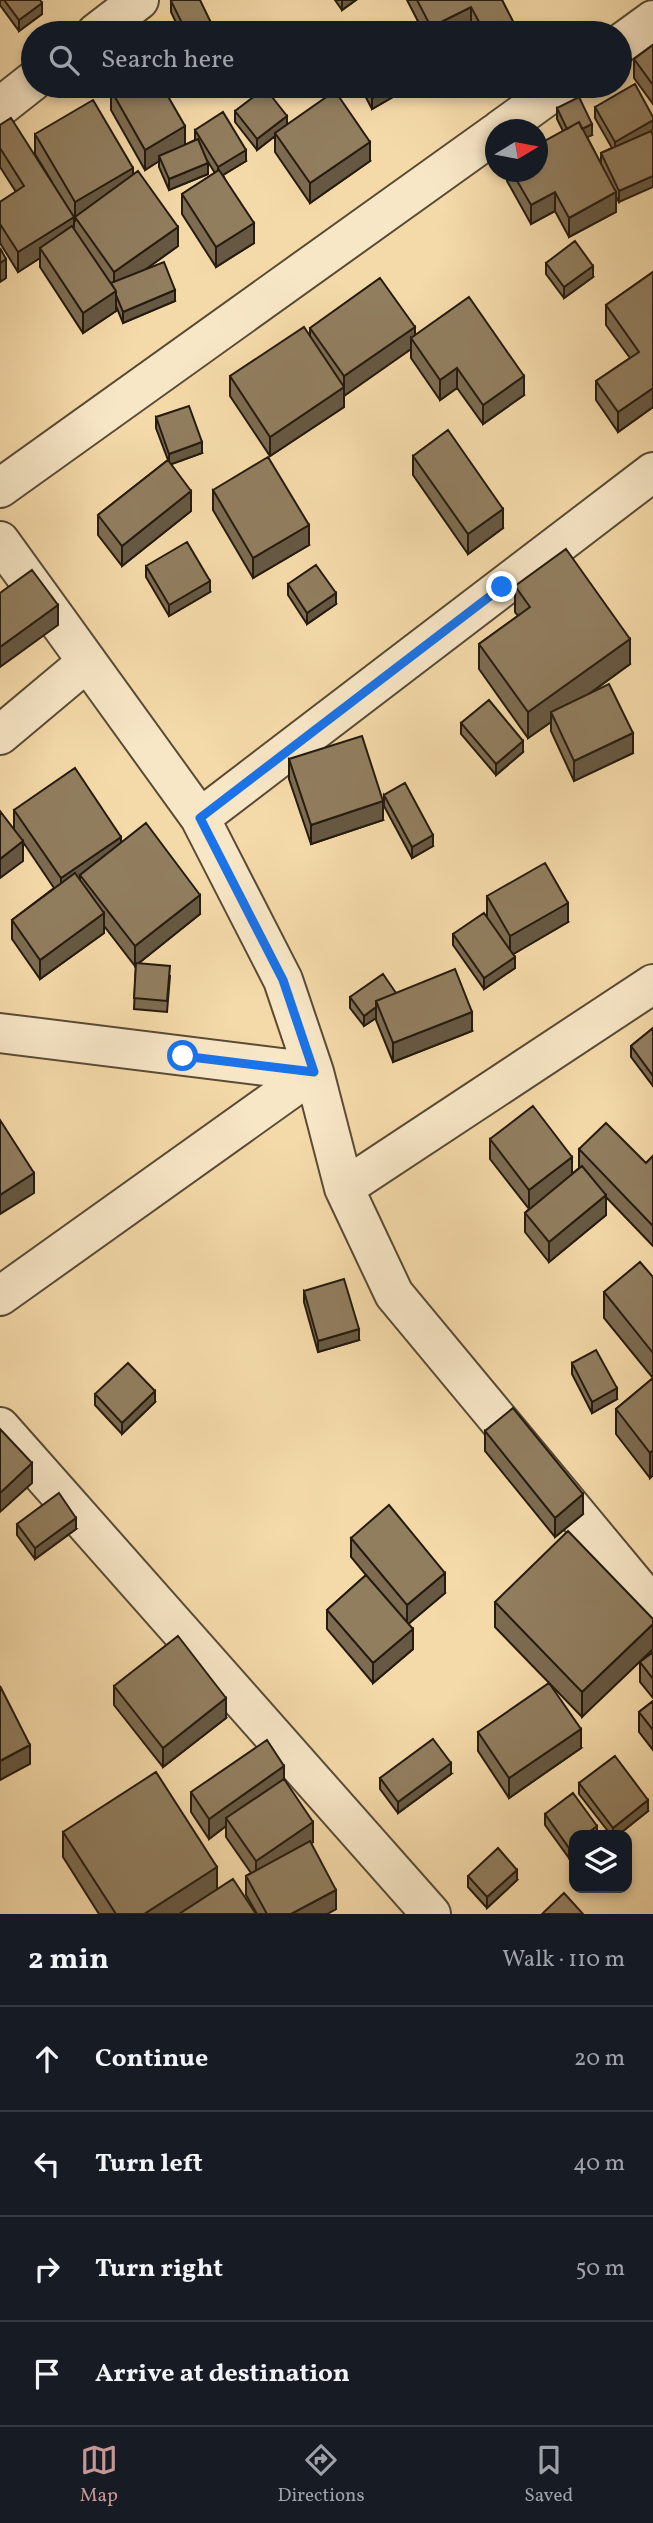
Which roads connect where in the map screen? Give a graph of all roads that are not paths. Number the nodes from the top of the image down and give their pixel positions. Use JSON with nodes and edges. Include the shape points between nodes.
{"nodes":[{"id":1,"x":139,"y":0,"type":"edge"},
{"id":2,"x":653,"y":20,"type":"edge"},
{"id":3,"x":112,"y":21,"type":"edge"},
{"id":4,"x":632,"y":35,"type":"edge"},
{"id":5,"x":21,"y":90,"type":"edge"},
{"id":6,"x":545,"y":98,"type":"edge"},
{"id":7,"x":0,"y":107,"type":"edge"},
{"id":8,"x":516,"y":119,"type":"edge"},
{"id":9,"x":485,"y":140,"type":"edge"},
{"id":10,"x":653,"y":472,"type":"edge"},
{"id":11,"x":0,"y":488,"type":"edge"},
{"id":12,"x":0,"y":541,"type":"edge"},
{"id":13,"x":87,"y":662,"type":"junction"},
{"id":14,"x":0,"y":735,"type":"edge"},
{"id":15,"x":200,"y":818,"type":"junction"},
{"id":16,"x":653,"y":984,"type":"edge"},
{"id":17,"x":0,"y":1033,"type":"edge"},
{"id":18,"x":314,"y":1072,"type":"junction"},
{"id":19,"x":344,"y":1188,"type":"junction"},
{"id":20,"x":0,"y":1296,"type":"edge"},
{"id":21,"x":0,"y":1427,"type":"edge"},
{"id":22,"x":653,"y":1606,"type":"edge"},
{"id":23,"x":421,"y":1911,"type":"edge"}],
"edges":[{"from":1,"to":3,"type":"street"},
{"from":2,"to":4,"type":"street"},
{"from":5,"to":7,"type":"street"},
{"from":6,"to":8,"type":"street"},
{"from":9,"to":11,"type":"street"},
{"from":10,"to":15,"type":"street"},
{"from":12,"to":13,"type":"street"},
{"from":13,"to":14,"type":"street"},
{"from":13,"to":15,"type":"street"},
{"from":15,"to":18,"type":"street","via":[[283,980]]},
{"from":16,"to":19,"type":"street"},
{"from":17,"to":18,"type":"street"},
{"from":18,"to":19,"type":"street"},
{"from":18,"to":20,"type":"street"},
{"from":19,"to":22,"type":"street","via":[[394,1294]]},
{"from":21,"to":23,"type":"street"}]}
